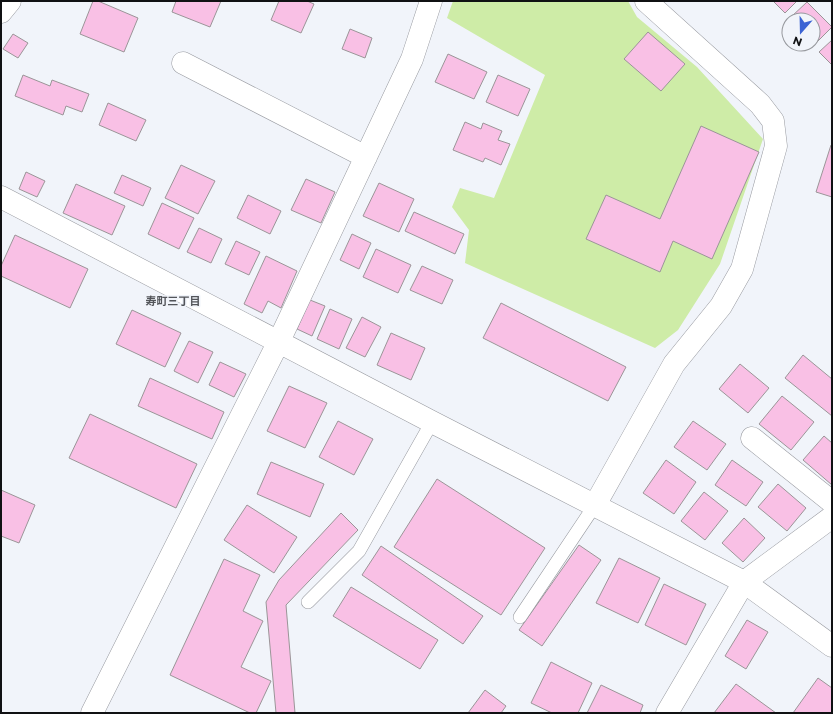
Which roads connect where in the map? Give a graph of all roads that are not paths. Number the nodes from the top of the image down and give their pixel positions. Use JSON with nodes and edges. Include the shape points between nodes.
{"nodes":[{"id":1,"x":10,"y":1,"type":"edge"},
{"id":2,"x":646,"y":1,"type":"edge"},
{"id":3,"x":424,"y":4,"type":"edge"},
{"id":4,"x":1,"y":12,"type":"edge"},
{"id":5,"x":183,"y":63,"type":"dead end"},
{"id":6,"x":366,"y":157,"type":"junction"},
{"id":7,"x":1,"y":197,"type":"edge"},
{"id":8,"x":279,"y":341,"type":"junction"},
{"id":9,"x":432,"y":422,"type":"junction"},
{"id":10,"x":752,"y":438,"type":"dead end"},
{"id":11,"x":832,"y":502,"type":"edge"},
{"id":12,"x":596,"y":506,"type":"junction"},
{"id":13,"x":832,"y":517,"type":"edge"},
{"id":14,"x":744,"y":582,"type":"junction"},
{"id":15,"x":308,"y":602,"type":"dead end"},
{"id":16,"x":520,"y":617,"type":"dead end"},
{"id":17,"x":832,"y":646,"type":"edge"},
{"id":18,"x":92,"y":713,"type":"edge"},
{"id":19,"x":667,"y":713,"type":"edge"}],
"edges":[{"from":1,"to":4,"type":"street"},
{"from":2,"to":12,"type":"street","via":[[760,104],[772,121],[776,146],[742,268],[721,306],[674,364]]},
{"from":3,"to":6,"type":"street","via":[[412,59]]},
{"from":5,"to":6,"type":"street"},
{"from":6,"to":8,"type":"street"},
{"from":7,"to":8,"type":"street"},
{"from":8,"to":9,"type":"street"},
{"from":8,"to":18,"type":"street"},
{"from":9,"to":12,"type":"street"},
{"from":9,"to":15,"type":"lane","via":[[359,551]]},
{"from":10,"to":11,"type":"street"},
{"from":12,"to":14,"type":"street"},
{"from":12,"to":16,"type":"lane"},
{"from":13,"to":14,"type":"street"},
{"from":14,"to":17,"type":"street"},
{"from":14,"to":19,"type":"street"}]}
